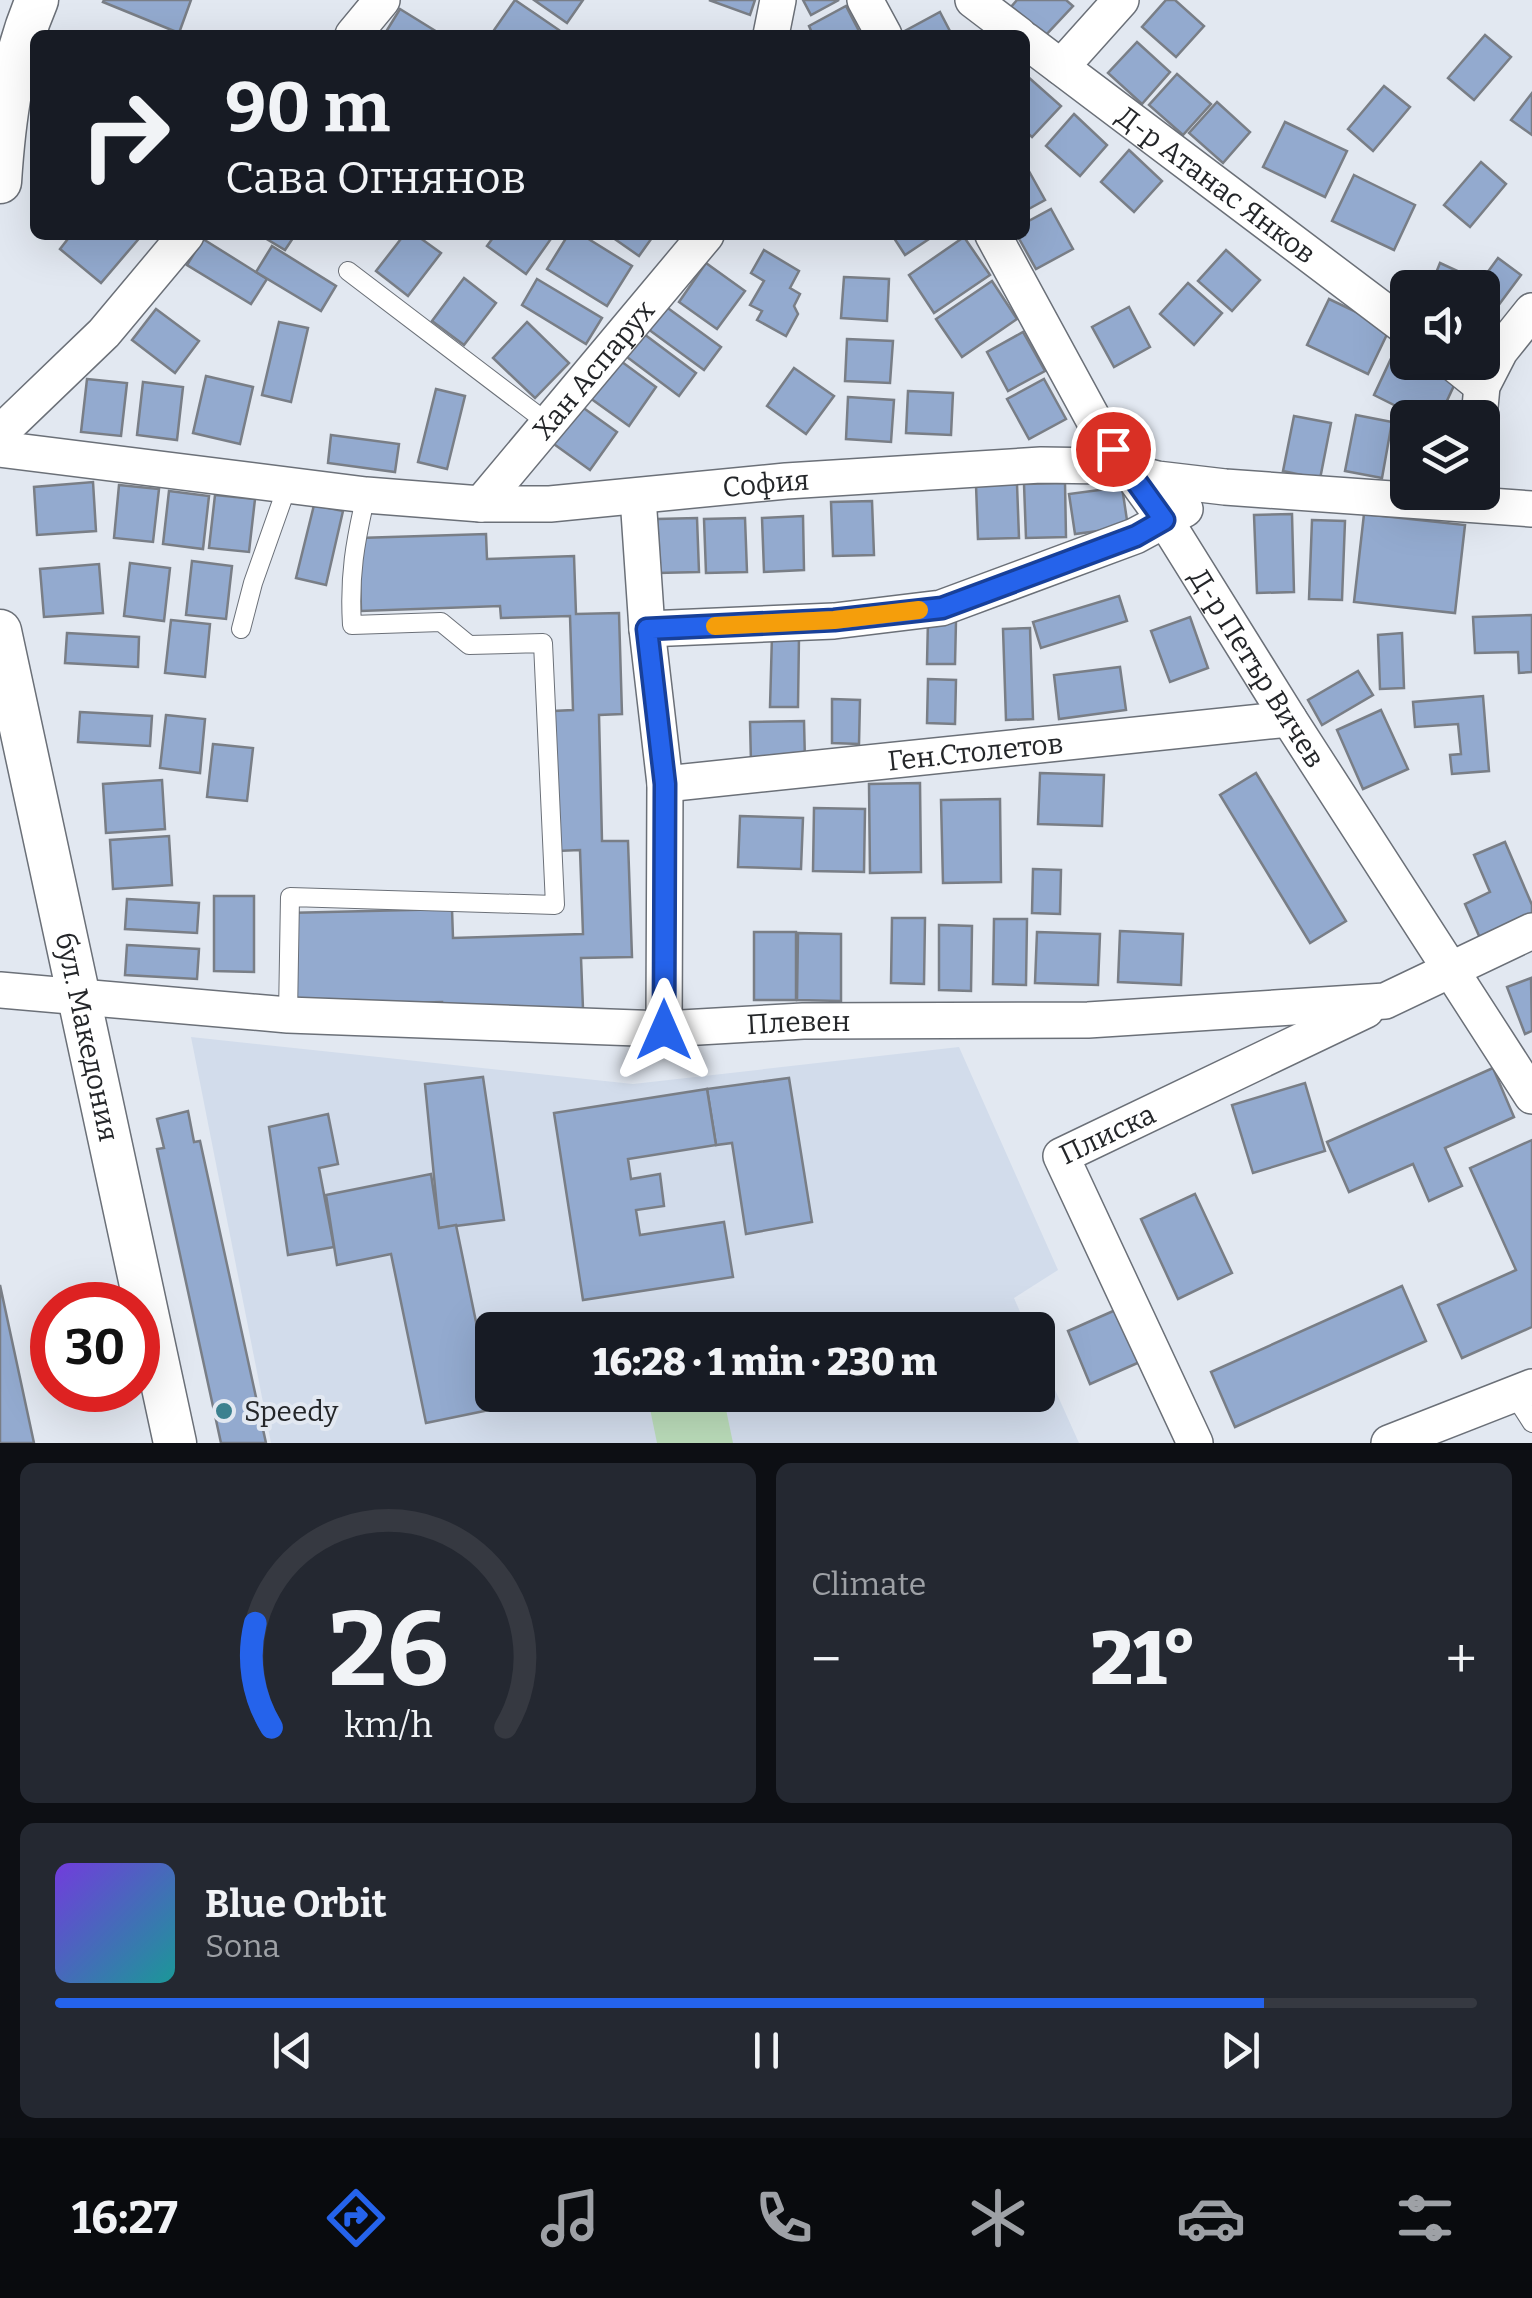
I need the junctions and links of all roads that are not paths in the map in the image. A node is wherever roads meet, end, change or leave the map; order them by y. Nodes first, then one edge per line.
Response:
1 (36, 0) edge
2 (382, 0) edge
3 (778, 0) edge
4 (865, 0) edge
5 (973, 0) edge
6 (1121, 0) edge
7 (357, 30) edge
8 (771, 30) edge
9 (881, 30) edge
10 (1013, 30) edge
11 (1030, 43) edge
12 (9, 53) edge
13 (1061, 67) junction
14 (0, 182) edge
15 (182, 240) edge
16 (702, 240) edge
17 (996, 240) edge
18 (348, 272) dead end
19 (1532, 311) edge
20 (1390, 315) edge
21 (1482, 400) edge
22 (549, 424) junction
23 (0, 433) edge
24 (0, 449) edge
25 (1129, 473) junction
26 (288, 484) junction
27 (1226, 488) junction
28 (366, 495) junction
29 (1390, 495) edge
30 (638, 497) junction
31 (1500, 503) edge
32 (481, 504) junction
33 (1532, 509) edge
34 (1164, 520) junction
35 (241, 629) dead end
36 (647, 629) junction
37 (0, 631) edge
38 (1289, 720) junction
39 (665, 784) junction
40 (1532, 931) edge
41 (1449, 970) junction
42 (0, 990) edge
43 (80, 998) junction
44 (1385, 1001) junction
45 (288, 1014) junction
46 (664, 1030) junction
47 (1532, 1096) edge
48 (1526, 1402) edge
49 (175, 1443) edge
50 (1195, 1443) edge
51 (1389, 1443) edge

1 - 12 street
2 - 7 street
3 - 8 street
4 - 9 street
5 - 10 street, Д-р Атанас Янков
6 - 13 street
11 - 13 street, Д-р Атанас Янков
12 - 14 street
13 - 20 street, Д-р Атанас Янков
15 - 23 street
16 - 22 street, Хан Аспарух
17 - 25 street, Д-р Петър Вичев
18 - 22 lane
19 - 21 street
22 - 32 street, Хан Аспарух
24 - 26 street, София
25 - 27 street, София
25 - 30 street, София
25 - 34 street, Д-р Петър Вичев
26 - 28 street, София
26 - 35 lane
27 - 29 street, София
27 - 34 street
28 - 32 street, София
28 - 45 lane
30 - 32 street, София
30 - 36 street
31 - 33 street, София
34 - 36 street
34 - 38 street, Д-р Петър Вичев
36 - 39 street
37 - 43 street, бул. Македония
38 - 39 street, Ген.Столетов
38 - 41 street, Д-р Петър Вичев
39 - 46 street
40 - 41 street, Плевен
41 - 44 street, Плевен
41 - 47 street, Д-р Петър Вичев
42 - 43 street, Плевен
43 - 45 street, Плевен
43 - 49 street, бул. Македония
44 - 46 street, Плевен
44 - 50 street, Плиска
45 - 46 street, Плевен
48 - 51 street

